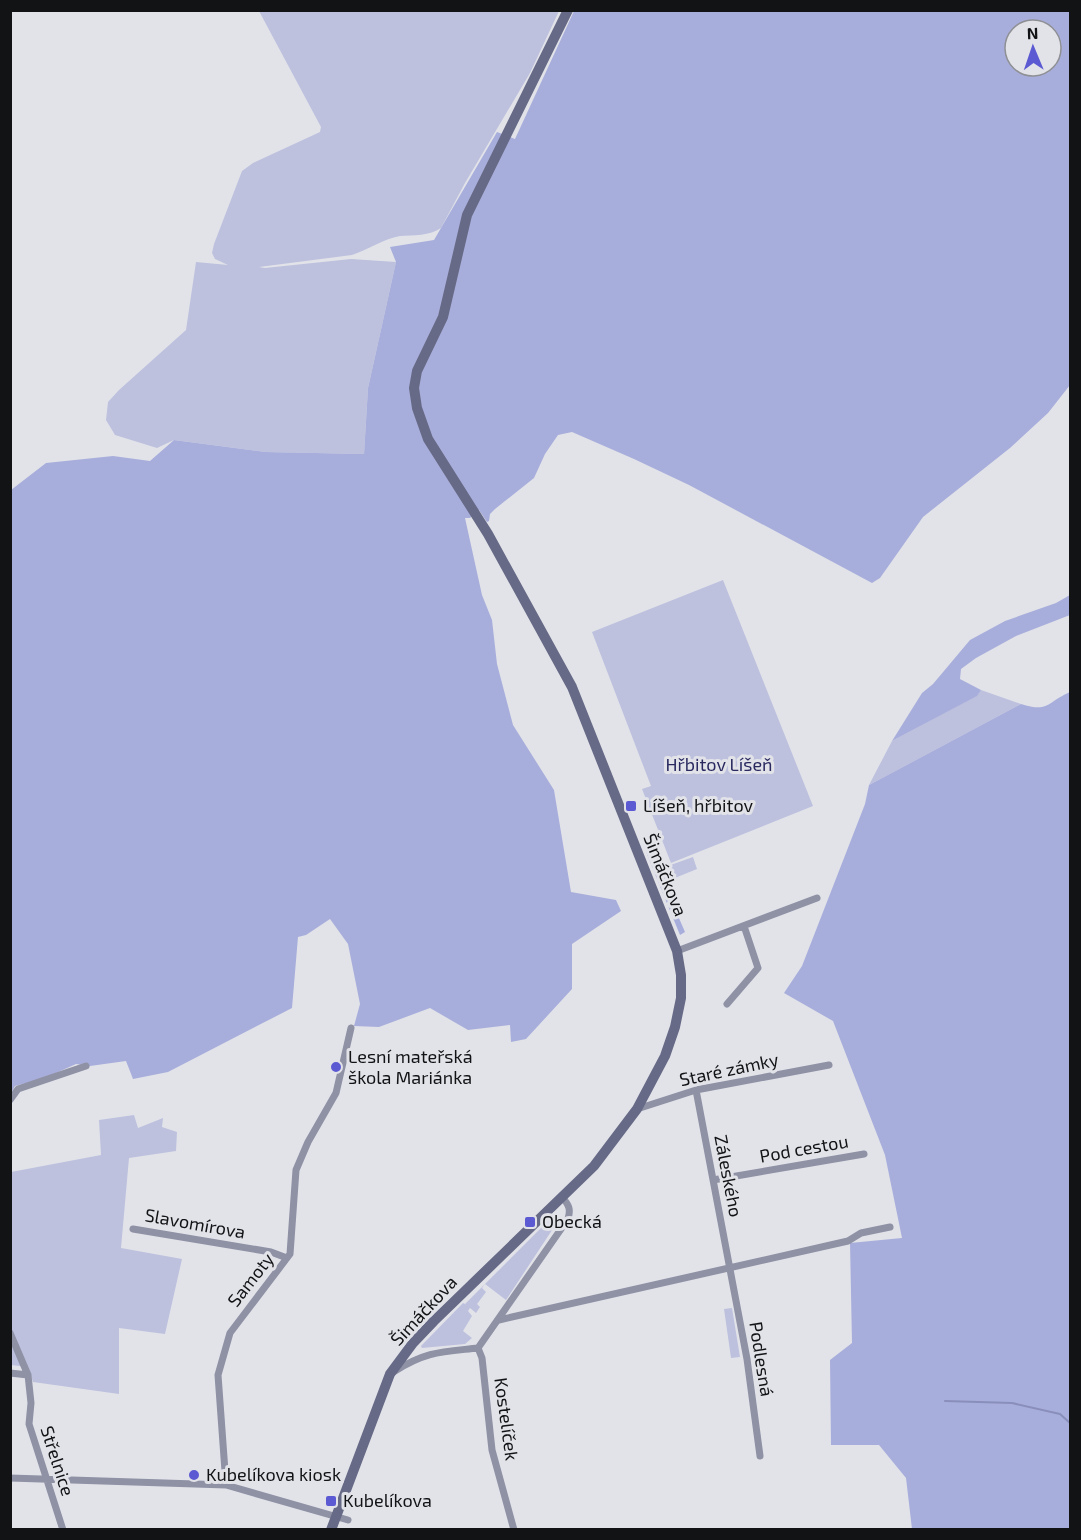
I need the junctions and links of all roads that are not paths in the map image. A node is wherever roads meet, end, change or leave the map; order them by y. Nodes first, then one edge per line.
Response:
1 (568, 10) edge
2 (817, 898) dead end
3 (744, 926) junction
4 (678, 951) junction
5 (727, 1004) dead end
6 (351, 1028) dead end
7 (829, 1065) dead end
8 (86, 1066) dead end
9 (696, 1090) junction
10 (10, 1100) edge
11 (637, 1109) junction
12 (864, 1154) dead end
13 (713, 1180) junction
14 (562, 1197) junction
15 (890, 1227) dead end
16 (133, 1229) dead end
17 (287, 1258) junction
18 (730, 1267) junction
19 (499, 1320) junction
20 (10, 1333) edge
21 (478, 1348) junction
22 (10, 1373) edge
23 (390, 1374) junction
24 (28, 1375) junction
25 (760, 1456) dead end
26 (10, 1478) edge
27 (47, 1479) junction
28 (226, 1485) junction
29 (337, 1515) junction
30 (348, 1520) dead end
31 (63, 1530) edge
32 (331, 1530) edge
33 (514, 1530) edge

1 - 4 street, Šimáčkova
2 - 3 street
3 - 4 street
3 - 5 street
4 - 11 street, Šimáčkova
6 - 17 street, Samoty
7 - 9 street, Staré zámky
8 - 10 street
9 - 11 street, Staré zámky
9 - 13 street, Záleského
11 - 14 street, Šimáčkova
12 - 13 street, Pod cestou
13 - 18 street, Záleského
14 - 19 street
14 - 23 street, Šimáčkova
15 - 18 street
16 - 17 street, Slavomírova
17 - 28 street, Samoty
18 - 19 street
18 - 25 street, Podlesná
19 - 21 street
20 - 24 street, Střelnice
21 - 23 street, Šimáčkova
21 - 33 street, Kostelíček
22 - 24 street
23 - 29 street, Šimáčkova
24 - 27 street, Střelnice
26 - 27 street
27 - 28 street
27 - 31 street, Střelnice
28 - 29 street
29 - 30 street
29 - 32 street, Šimáčkova

